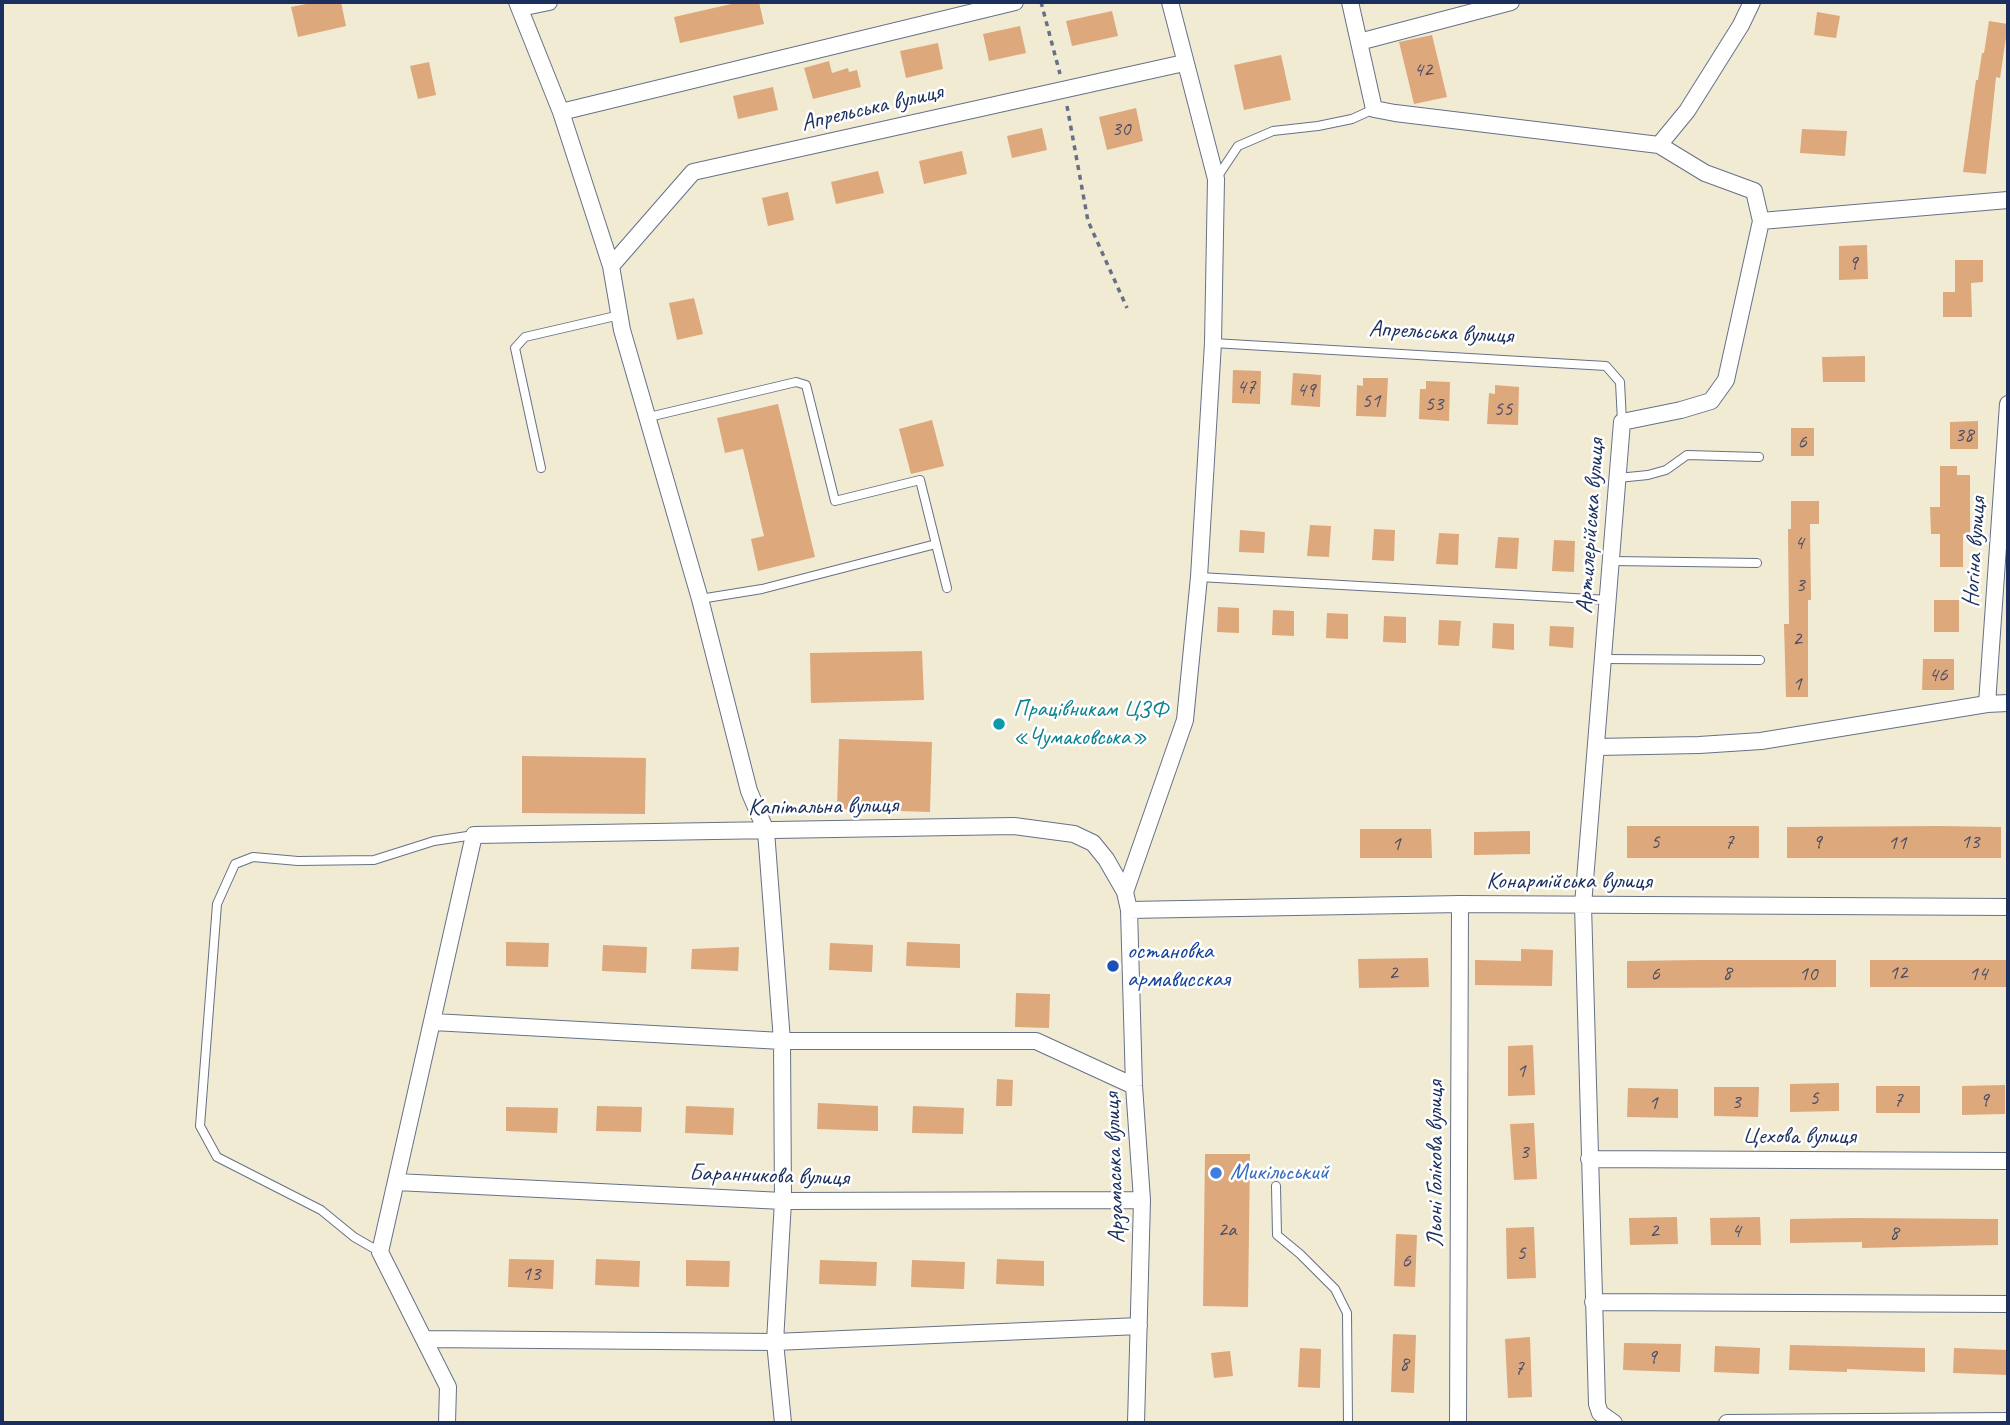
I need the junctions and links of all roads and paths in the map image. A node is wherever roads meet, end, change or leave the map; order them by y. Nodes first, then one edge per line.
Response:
1 (549, 2) edge
2 (1015, 2) edge
3 (1041, 2) edge
4 (1170, 2) edge
5 (1350, 2) edge
6 (1511, 2) edge
7 (1752, 2) edge
8 (519, 5) edge
9 (1359, 42) junction
10 (1184, 63) junction
11 (1063, 88) junction
12 (1374, 109) junction
13 (561, 112) junction
14 (1660, 145) junction
15 (1216, 179) junction
16 (2008, 200) edge
17 (1761, 221) junction
18 (611, 266) junction
19 (1127, 308) dead end
20 (620, 315) junction
21 (1213, 342) junction
22 (2008, 404) edge
23 (649, 417) junction
24 (1622, 422) junction
25 (1759, 457) dead end
26 (541, 468) dead end
27 (1618, 478) junction
28 (936, 544) junction
29 (1612, 561) junction
30 (1757, 563) dead end
31 (1199, 577) junction
32 (947, 588) dead end
33 (700, 599) junction
34 (1609, 600) junction
35 (1604, 659) junction
36 (1760, 660) dead end
37 (1987, 704) junction
38 (2008, 704) edge
39 (1597, 747) junction
40 (766, 831) junction
41 (474, 835) junction
42 (1125, 892) junction
43 (1460, 904) junction
44 (1583, 905) junction
45 (2008, 906) edge
46 (1129, 910) junction
47 (433, 1022) junction
48 (782, 1041) junction
49 (1134, 1086) junction
50 (1589, 1159) junction
51 (2008, 1161) edge
52 (396, 1182) junction
53 (1276, 1186) dead end
54 (1142, 1200) junction
55 (783, 1201) junction
56 (380, 1252) junction
57 (1593, 1302) junction
58 (2008, 1304) edge
59 (1139, 1325) junction
60 (424, 1339) junction
61 (775, 1342) junction
62 (2008, 1421) edge
63 (447, 1423) edge
64 (783, 1423) edge
65 (1136, 1423) edge
66 (1348, 1423) edge
67 (1458, 1423) edge
68 (1614, 1423) edge
69 (1727, 1423) edge

1 - 8 street
2 - 13 street
3 - 11 path
4 - 10 street
5 - 9 street
6 - 9 street
7 - 14 street
8 - 13 street
9 - 12 street
10 - 11 street, Апрельська вулиця
10 - 15 street
11 - 18 street, Апрельська вулиця
11 - 19 path
12 - 14 street
12 - 15 lane
13 - 18 street
14 - 17 street
15 - 21 street
16 - 17 street
17 - 24 street, Артилерійська вулиця
18 - 20 street
20 - 23 street
20 - 26 lane
21 - 24 lane, Апрельська вулиця
21 - 31 street
22 - 37 street, Ногіна вулиця
23 - 28 lane
23 - 33 street
24 - 27 street, Артилерійська вулиця
25 - 27 lane
27 - 29 street, Артилерійська вулиця
28 - 32 lane
28 - 33 lane
29 - 30 lane
29 - 34 street, Артилерійська вулиця
31 - 34 lane
31 - 42 street
33 - 40 street
34 - 35 street, Артилерійська вулиця
35 - 36 lane
35 - 39 street, Артилерійська вулиця
37 - 38 street
37 - 39 street
39 - 44 street, Артилерійська вулиця
40 - 41 street, Капітальна вулиця
40 - 42 street, Капітальна вулиця
40 - 48 street
41 - 47 street
41 - 56 lane
42 - 46 street, Капітальна вулиця
43 - 44 street, Конармійська вулиця
43 - 46 street, Конармійська вулиця
43 - 67 street, Льоні Голікова вулиця
44 - 45 street, Конармійська вулиця
44 - 50 street, Артилерійська вулиця
46 - 49 street, Арзамаська вулиця
47 - 48 street
47 - 52 street
48 - 49 street
48 - 55 street
49 - 54 street, Арзамаська вулиця
50 - 51 street, Цехова вулиця
50 - 57 street, Артилерійська вулиця
52 - 55 street, Баранникова вулиця
52 - 56 street
53 - 66 lane
54 - 55 street, Баранникова вулиця
54 - 59 street, Арзамаська вулиця
55 - 61 street
56 - 60 street
57 - 58 street
57 - 68 street, Артилерійська вулиця
59 - 61 street
59 - 65 street, Арзамаська вулиця
60 - 61 street
60 - 63 street
61 - 64 street
62 - 69 street

